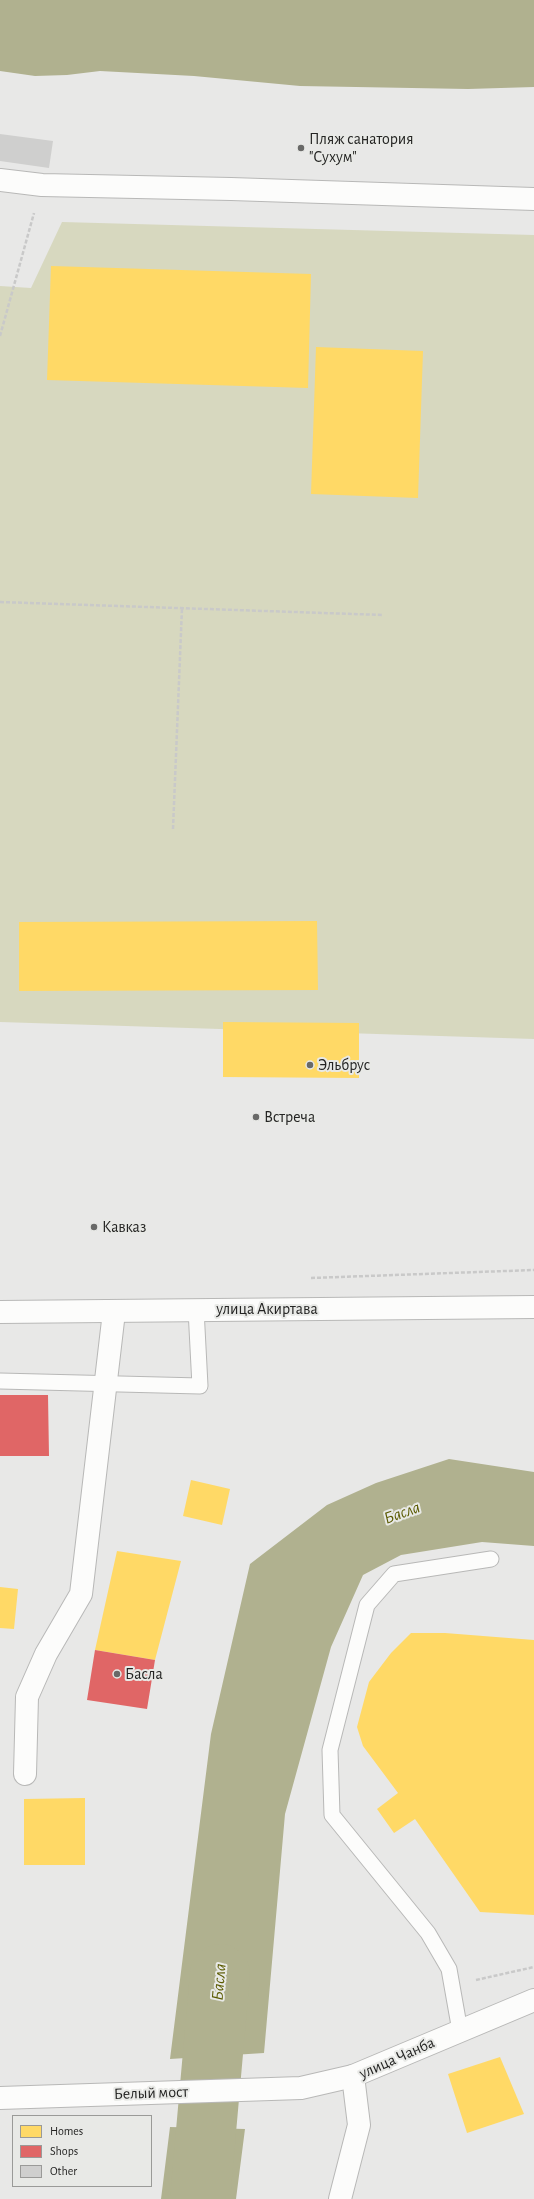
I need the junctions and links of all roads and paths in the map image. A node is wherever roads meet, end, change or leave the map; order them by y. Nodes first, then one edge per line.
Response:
1 (0, 180) edge
2 (42, 185) junction
3 (534, 199) edge
4 (0, 336) edge
5 (0, 602) edge
6 (182, 608) junction
7 (383, 615) dead end
8 (173, 829) dead end
9 (534, 1307) edge
10 (196, 1309) junction
11 (0, 1312) edge
12 (114, 1312) junction
13 (0, 1381) edge
14 (105, 1383) junction
15 (491, 1559) dead end
16 (25, 1774) dead end
17 (534, 1967) edge
18 (452, 1986) junction
19 (534, 2000) edge
20 (460, 2031) junction
21 (353, 2076) junction
22 (0, 2098) edge
23 (340, 2199) edge

1 - 2 main road
2 - 3 main road
2 - 4 path
5 - 6 path
6 - 7 path
6 - 8 path
9 - 10 main road, улица Акиртава
10 - 12 main road, улица Акиртава
10 - 14 lane
11 - 12 main road, улица Акиртава
12 - 14 main road
13 - 14 lane
14 - 16 main road
15 - 18 lane
17 - 18 path
18 - 20 lane
19 - 20 main road, улица Чанба
20 - 21 main road, улица Чанба
21 - 22 main road, Белый мост
21 - 23 main road, улица Чанба

